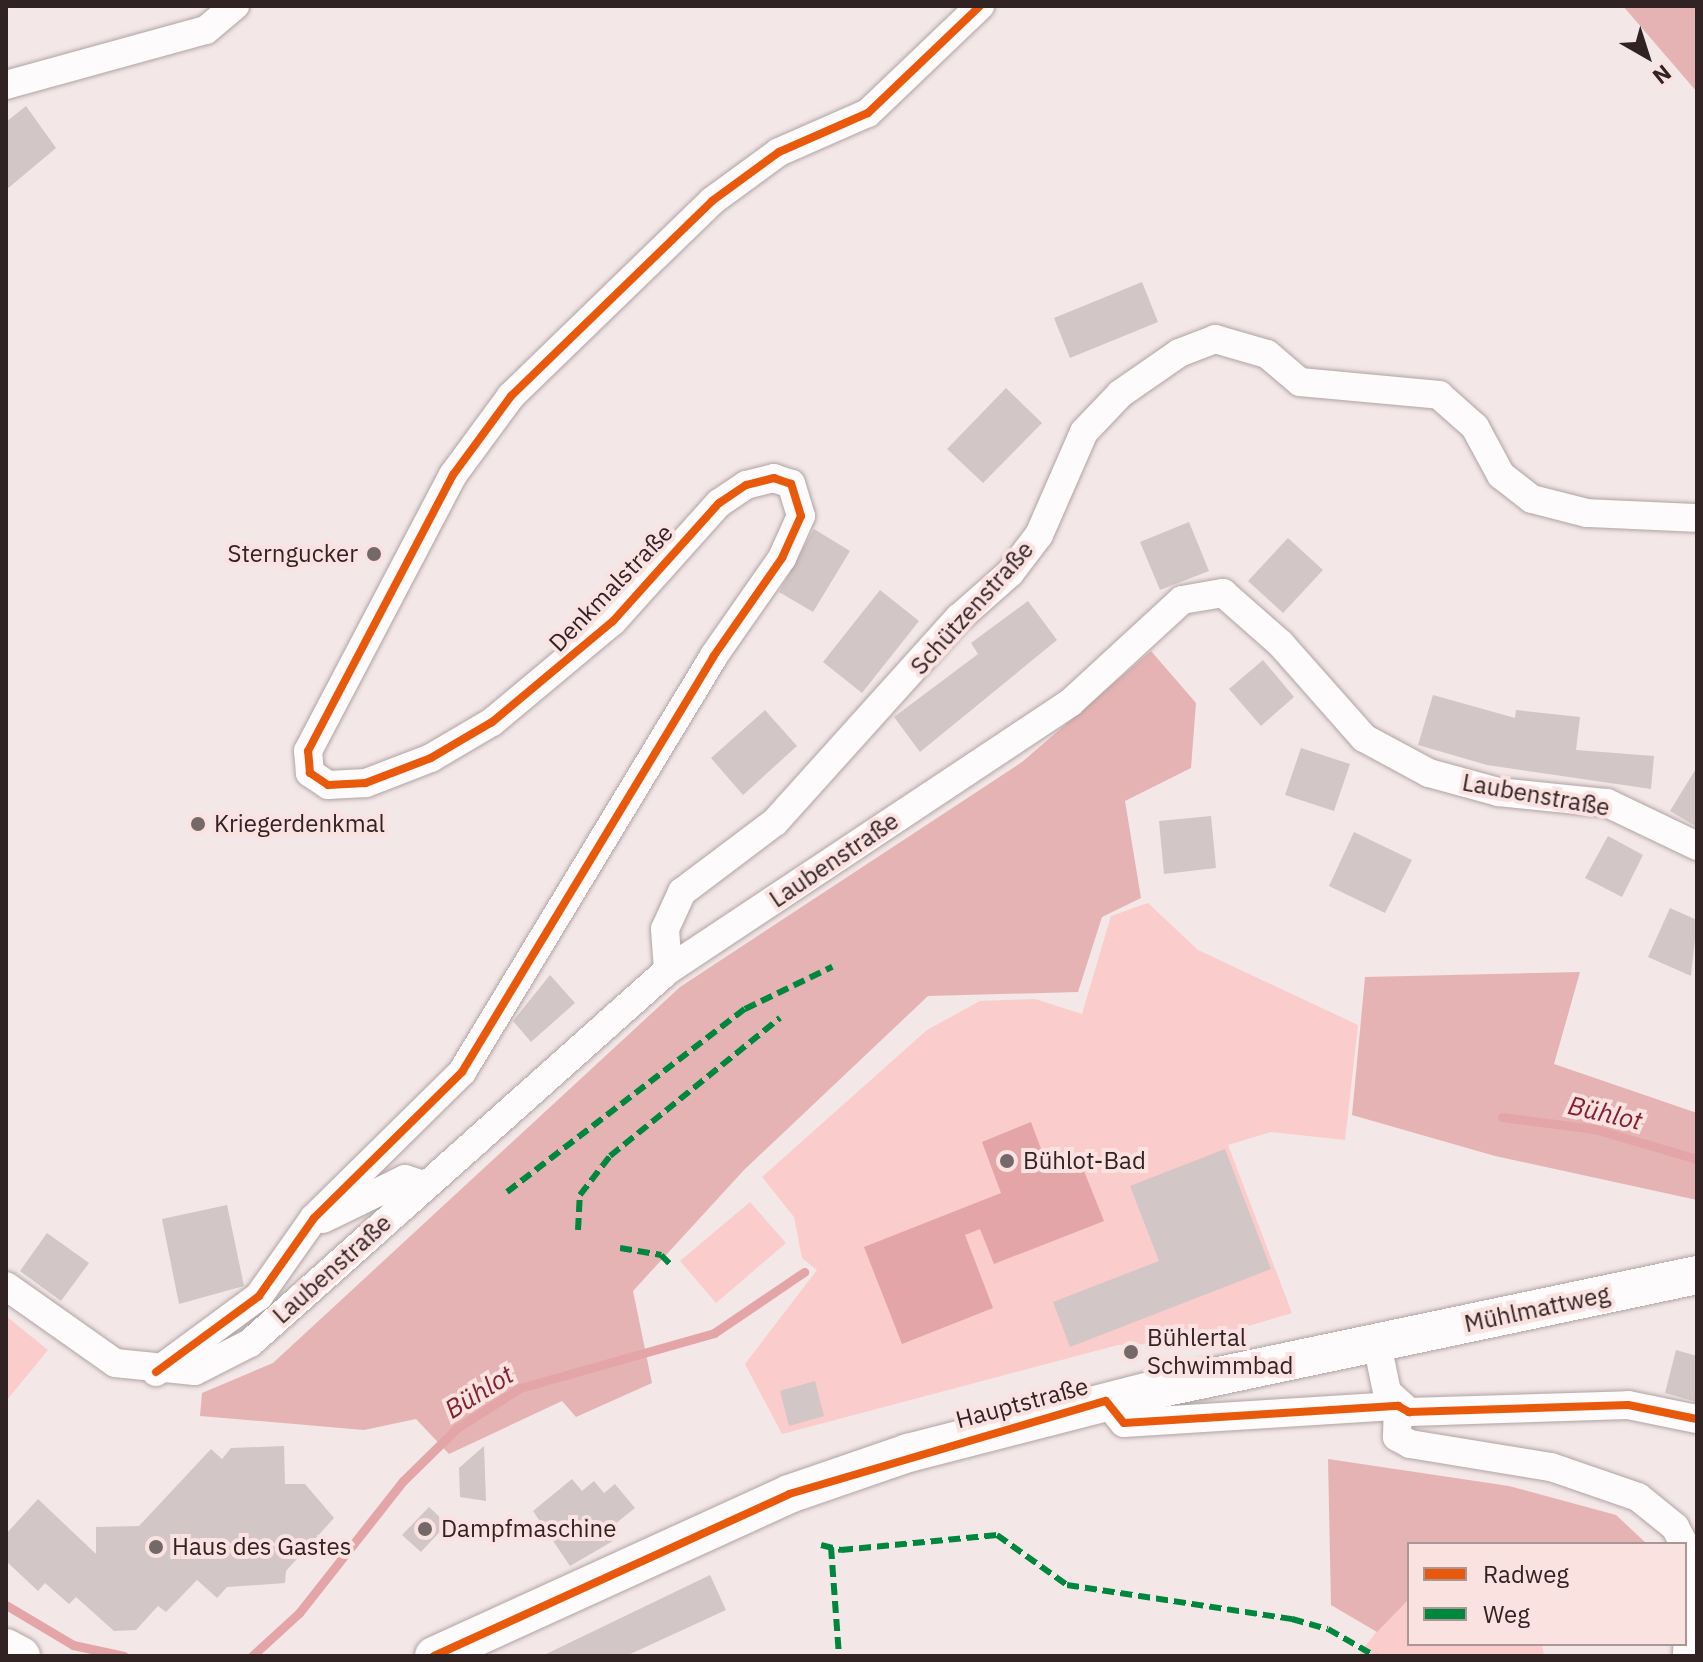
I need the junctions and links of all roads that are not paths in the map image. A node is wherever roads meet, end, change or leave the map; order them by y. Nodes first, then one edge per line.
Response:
1 (235, 6) edge
2 (980, 6) edge
3 (6, 85) edge
4 (1697, 518) edge
5 (1697, 846) edge
6 (668, 970) junction
7 (424, 1185) junction
8 (314, 1218) junction
9 (1697, 1275) edge
10 (6, 1286) edge
11 (1377, 1344) junction
12 (156, 1372) junction
13 (1106, 1401) junction
14 (1398, 1406) junction
15 (1697, 1419) edge
16 (1682, 1542) edge
17 (1687, 1551) edge
18 (6, 1648) edge
19 (21, 1656) edge
20 (434, 1656) edge
21 (1687, 1656) edge

1 - 3 street
2 - 8 street, Denkmalstraße
4 - 6 street, Schützenstraße
5 - 6 street, Laubenstraße
6 - 7 street, Laubenstraße
7 - 8 street
7 - 12 street, Laubenstraße
8 - 12 street, Denkmalstraße
9 - 11 main road, Mühlmattweg
10 - 12 street, Laubenstraße
11 - 13 main road, Hauptstraße
11 - 14 street
13 - 14 street, Hauptstraße
13 - 20 main road, Hauptstraße
14 - 15 street, Hauptstraße
14 - 16 street
17 - 21 street
18 - 19 main road

